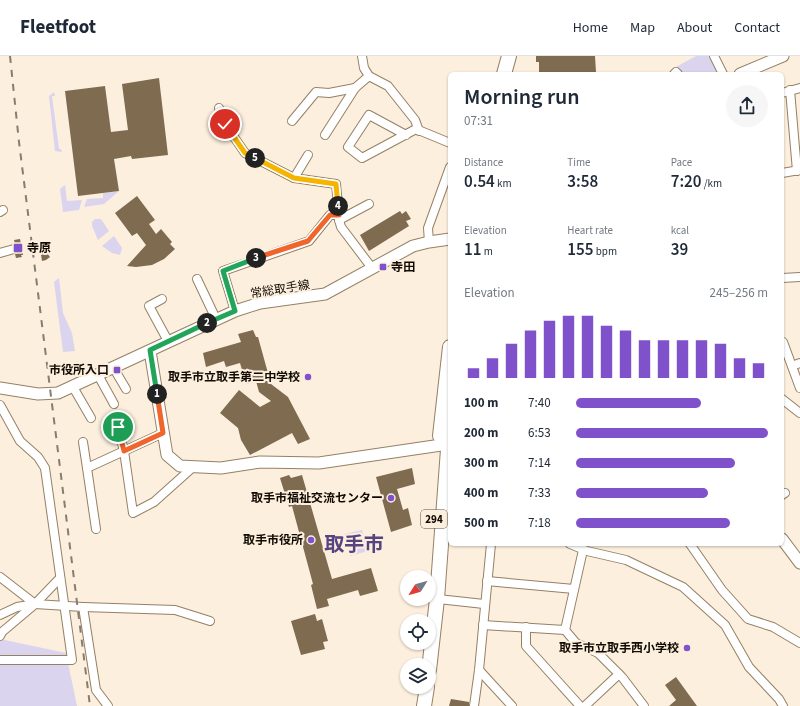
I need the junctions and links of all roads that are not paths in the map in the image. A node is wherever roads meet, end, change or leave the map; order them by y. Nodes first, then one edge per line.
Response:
1 (362, 56) edge
2 (509, 56) edge
3 (516, 56) edge
4 (714, 56) edge
5 (783, 56) edge
6 (761, 69) edge
7 (505, 72) edge
8 (512, 72) edge
9 (722, 72) edge
10 (748, 72) edge
11 (369, 76) junction
12 (354, 88) junction
13 (800, 88) edge
14 (786, 92) edge
15 (219, 108) dead end
16 (292, 121) dead end
17 (419, 131) junction
18 (326, 135) dead end
19 (406, 135) junction
20 (448, 142) edge
21 (308, 155) dead end
22 (799, 170) edge
23 (448, 172) edge
24 (784, 173) edge
25 (294, 178) junction
26 (368, 204) dead end
27 (339, 217) junction
28 (448, 239) edge
29 (429, 242) junction
30 (14, 249) dead end
31 (0, 253) edge
32 (372, 268) junction
33 (800, 277) edge
34 (784, 278) edge
35 (198, 280) dead end
36 (162, 299) dead end
37 (235, 311) junction
38 (216, 319) junction
39 (168, 341) junction
40 (784, 347) edge
41 (150, 350) junction
42 (800, 363) edge
43 (792, 366) junction
44 (113, 367) junction
45 (98, 375) junction
46 (448, 375) edge
47 (73, 387) junction
48 (0, 388) edge
49 (800, 388) edge
50 (126, 389) dead end
51 (784, 401) edge
52 (114, 404) dead end
53 (0, 405) edge
54 (800, 413) edge
55 (91, 418) dead end
56 (118, 427) dead end
57 (448, 428) edge
58 (163, 433) junction
59 (83, 442) dead end
60 (443, 444) junction
61 (124, 451) junction
62 (86, 468) junction
63 (192, 468) junction
64 (96, 529) dead end
65 (784, 542) edge
66 (491, 546) edge
67 (574, 546) edge
68 (691, 546) edge
69 (583, 550) junction
70 (800, 563) edge
71 (433, 570) edge
72 (0, 576) edge
73 (60, 578) junction
74 (487, 581) junction
75 (574, 589) junction
76 (436, 598) edge
77 (35, 604) junction
78 (484, 604) junction
79 (431, 606) edge
80 (64, 607) junction
81 (83, 607) junction
82 (0, 615) edge
83 (210, 621) dead end
84 (483, 625) junction
85 (526, 628) junction
86 (565, 630) junction
87 (0, 636) edge
88 (800, 643) edge
89 (429, 658) edge
90 (0, 660) edge
91 (479, 670) junction
92 (619, 674) junction
93 (417, 694) edge
94 (426, 694) edge
95 (108, 706) edge
96 (416, 706) edge
97 (424, 706) edge
98 (474, 706) edge
99 (512, 706) edge
100 (580, 706) edge
101 (585, 706) edge
102 (643, 706) edge
103 (783, 706) edge

1 - 11 street
2 - 7 highway
3 - 8 highway
4 - 9 street
5 - 6 main road
6 - 10 main road
11 - 12 street
11 - 17 street
12 - 16 street
12 - 18 street
13 - 14 street
14 - 22 street
15 - 25 street
17 - 19 street
17 - 20 street
19 - 19 street
21 - 25 street
22 - 24 street
23 - 29 street
25 - 27 street
26 - 27 street
27 - 32 street
27 - 37 street
28 - 29 main road, 常総取手線
29 - 32 main road, 常総取手線
30 - 31 street
32 - 37 main road, 常総取手線
33 - 34 street
35 - 38 street
36 - 39 street
37 - 38 main road, 常総取手線
38 - 39 main road, 常総取手線
39 - 41 main road, 常総取手線
40 - 43 street
41 - 44 main road, 常総取手線
41 - 58 main road
42 - 43 street
43 - 49 street
44 - 45 main road, 常総取手線
44 - 50 street
45 - 47 main road, 常総取手線
45 - 52 street
46 - 60 highway, 294
47 - 48 main road, 常総取手線
47 - 55 street
51 - 54 street
53 - 73 street
56 - 61 street
57 - 60 highway, 294
58 - 61 street
58 - 63 main road
59 - 62 street
60 - 63 main road
60 - 71 highway, 294
61 - 62 street
61 - 63 street
62 - 64 street
65 - 70 main road
66 - 74 street
67 - 69 street
68 - 88 street
69 - 75 street
69 - 103 street
72 - 77 street
73 - 77 street
73 - 80 street
74 - 75 street
74 - 78 street
75 - 86 street
76 - 78 street
77 - 80 street
77 - 82 street
77 - 87 street
78 - 84 street
79 - 89 highway, 294
80 - 81 street
80 - 90 street
81 - 83 street
81 - 95 street
84 - 85 street
84 - 91 street
85 - 86 street
85 - 100 street
86 - 92 street
91 - 98 street
91 - 99 street
92 - 101 street
92 - 102 street
93 - 96 highway
94 - 97 highway

